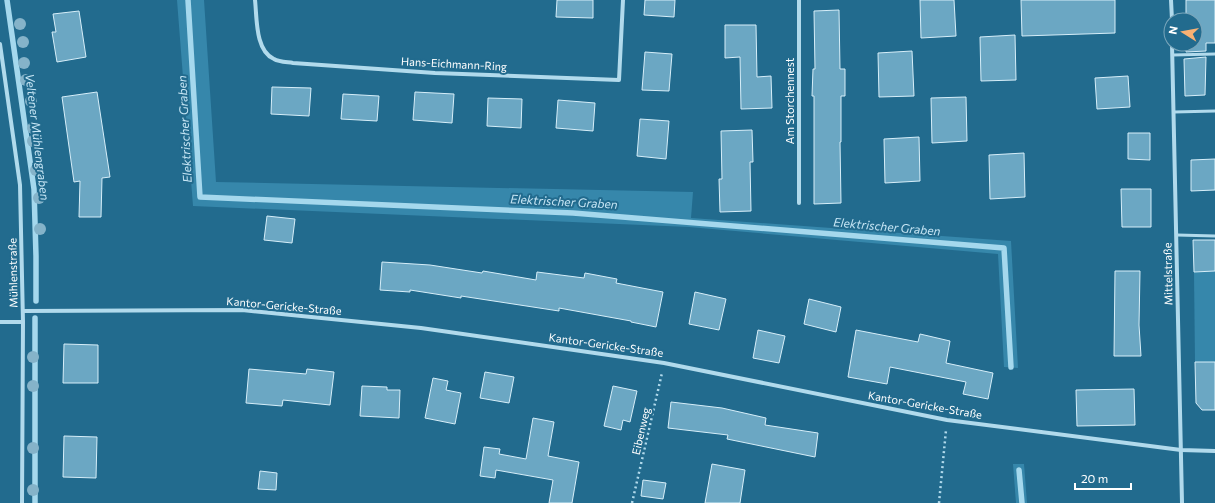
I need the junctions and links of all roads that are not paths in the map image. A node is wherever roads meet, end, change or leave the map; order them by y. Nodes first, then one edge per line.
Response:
1 (255, 0) edge
2 (622, 0) edge
3 (799, 0) edge
4 (1172, 0) edge
5 (1172, 12) edge
6 (0, 44) edge
7 (1173, 54) joint
8 (1215, 54) edge
9 (1215, 111) edge
10 (1174, 112) junction
11 (799, 203) dead end
12 (1177, 236) junction
13 (1215, 236) edge
14 (23, 311) junction
15 (0, 322) edge
16 (23, 322) junction
17 (1181, 450) junction
18 (1215, 451) edge
19 (22, 503) edge
20 (1182, 503) edge

1 - 2 street, Hans-Eichmann-Ring
3 - 11 street, Am Storchennest
4 - 5 street
6 - 14 street, Mühlenstraße
7 - 8 lane
7 - 10 street, Mittelstraße
9 - 10 lane
10 - 12 street, Mittelstraße
12 - 13 lane
12 - 17 street, Mittelstraße
14 - 16 street, Mühlenstraße
14 - 17 street, Kantor-Gericke-Straße
15 - 16 street
16 - 19 street, Mühlenstraße
17 - 18 street, Kantor-Gericke-Straße
17 - 20 street, Mittelstraße

